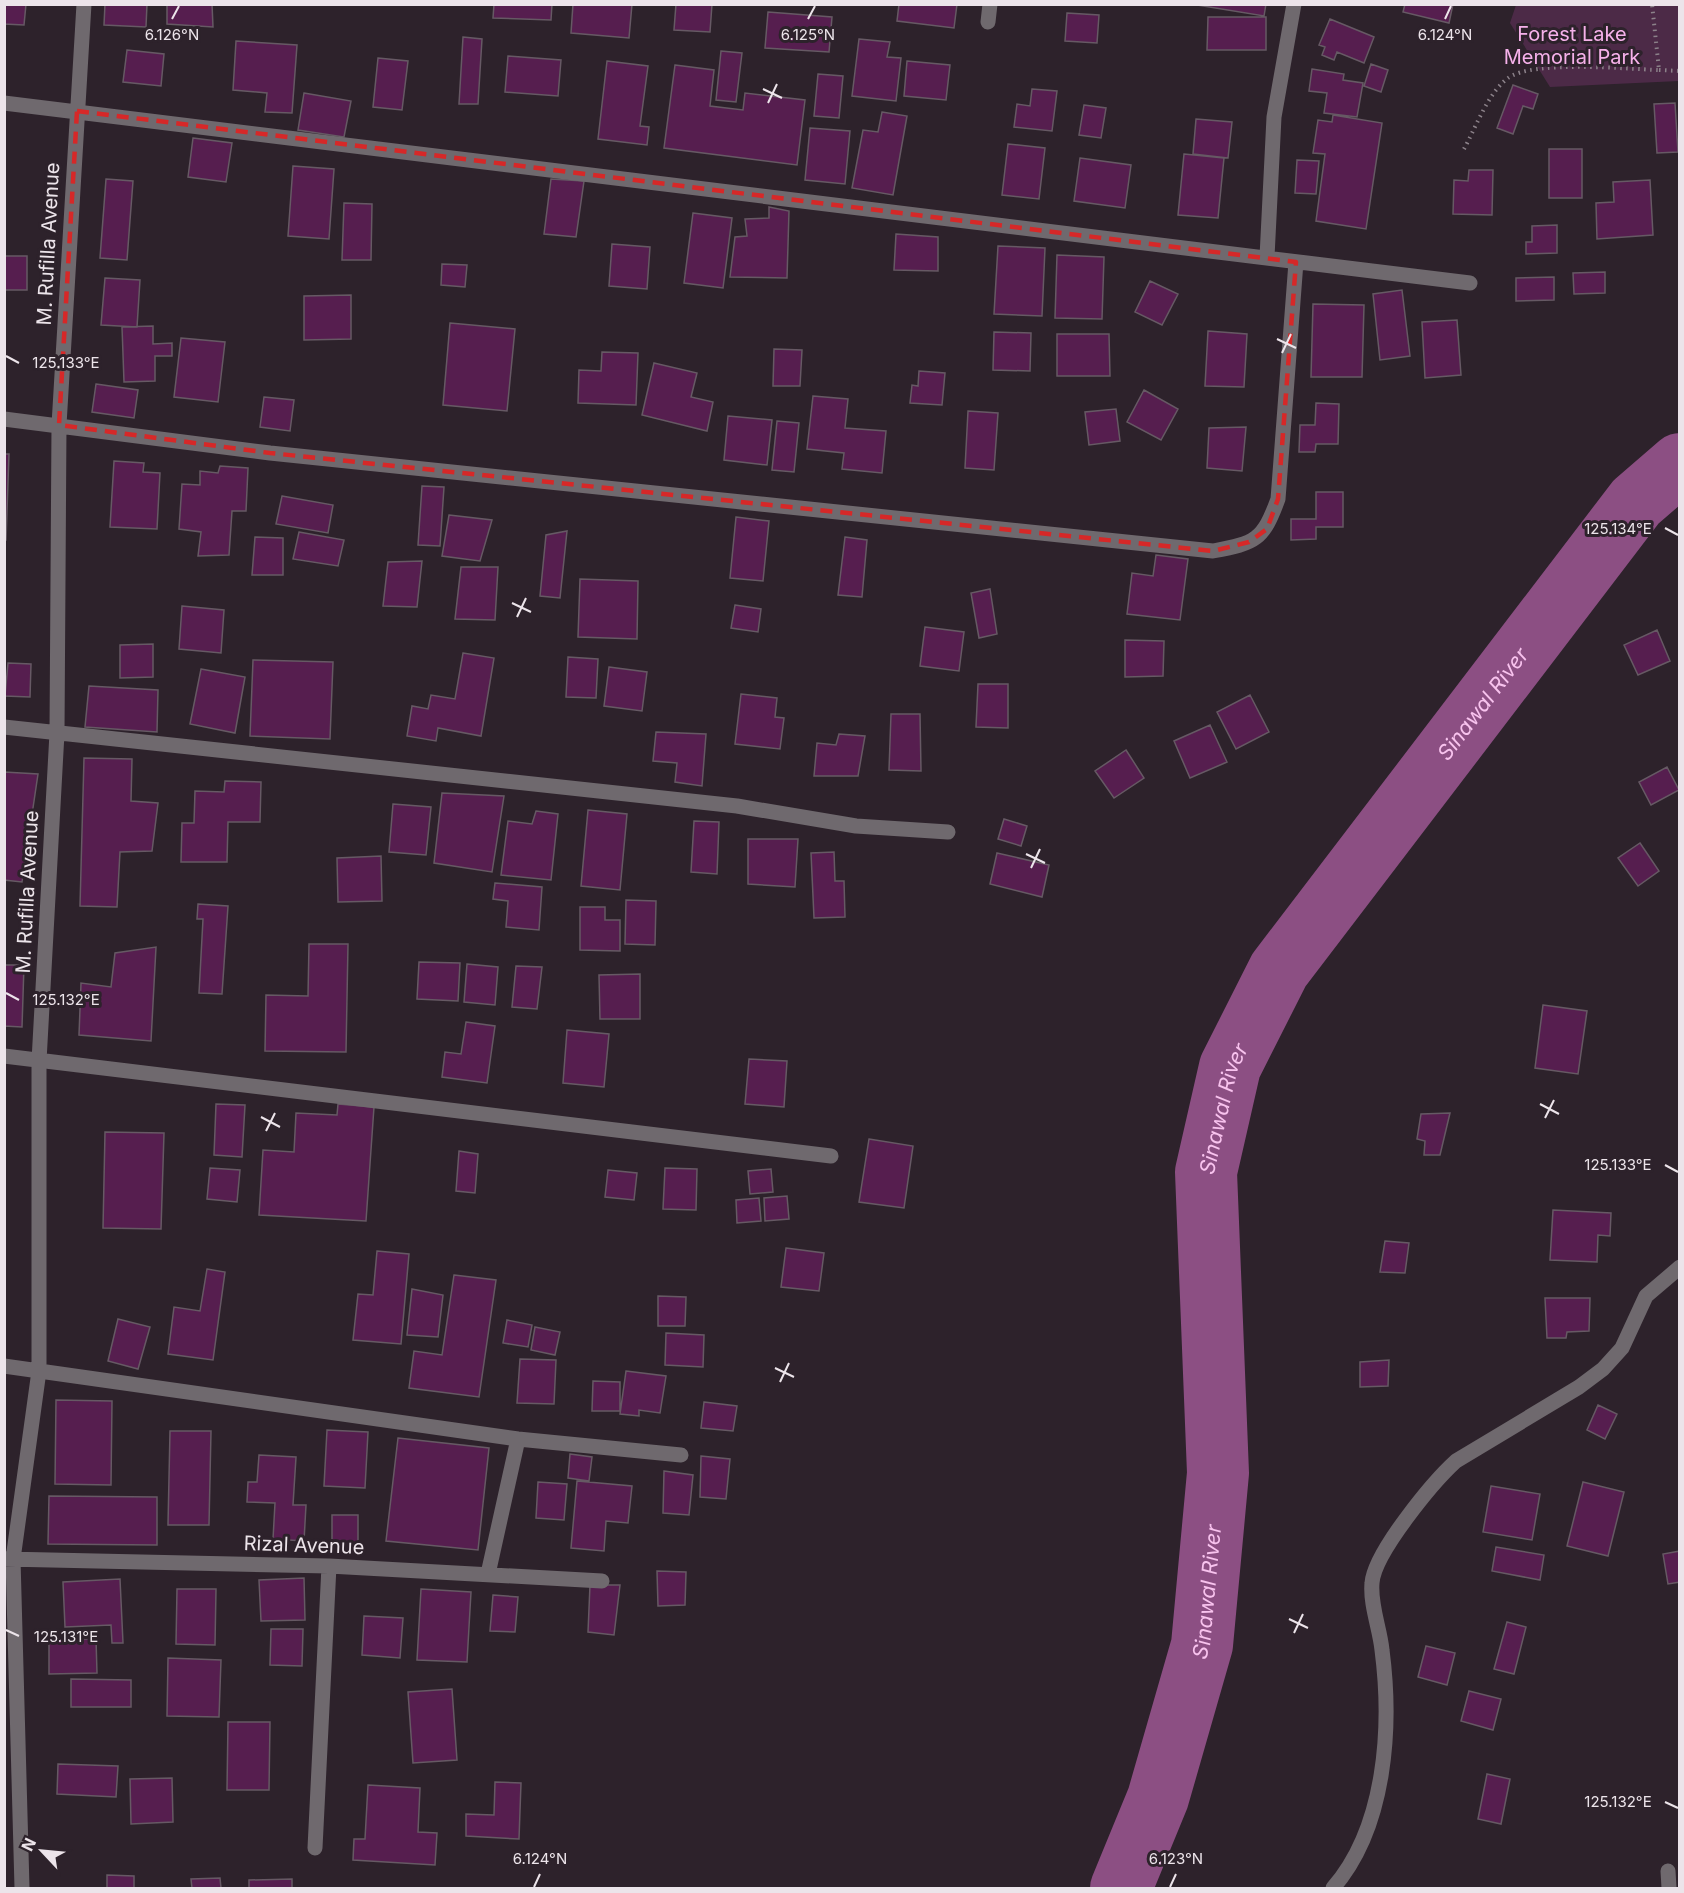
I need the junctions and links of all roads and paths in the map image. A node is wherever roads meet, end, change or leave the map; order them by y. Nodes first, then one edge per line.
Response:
1 (84, 4) edge
2 (990, 4) edge
3 (1294, 4) edge
4 (1652, 4) edge
5 (988, 22) dead end
6 (1659, 70) junction
7 (1680, 70) edge
8 (4, 103) edge
9 (77, 111) junction
10 (1464, 149) dead end
11 (1267, 256) junction
12 (1296, 262) junction
13 (1470, 283) dead end
14 (4, 418) edge
15 (59, 425) junction
16 (4, 727) edge
17 (57, 734) junction
18 (948, 832) dead end
19 (4, 1056) edge
20 (39, 1061) junction
21 (831, 1156) dead end
22 (1680, 1267) edge
23 (4, 1366) edge
24 (39, 1371) junction
25 (518, 1439) junction
26 (681, 1455) dead end
27 (9, 1559) edge
28 (329, 1566) junction
29 (488, 1574) junction
30 (602, 1581) dead end
31 (11, 1789) edge
32 (315, 1848) dead end
33 (1668, 1871) dead end
34 (22, 1888) edge
35 (1333, 1888) edge
36 (1669, 1888) edge

1 - 9 street, M. Rufilla Avenue
2 - 5 street
3 - 11 street
4 - 6 path
6 - 7 path
6 - 10 path
8 - 9 street
9 - 11 street
9 - 15 street, M. Rufilla Avenue
11 - 12 street
12 - 13 street
12 - 15 street
14 - 15 street
15 - 17 street, M. Rufilla Avenue
16 - 17 street
17 - 18 street
17 - 20 street, M. Rufilla Avenue
19 - 20 street
20 - 21 street
20 - 24 street, M. Rufilla Avenue
22 - 35 street
23 - 24 street
24 - 25 street
24 - 27 street, M. Rufilla Avenue
25 - 26 street
25 - 29 street
27 - 28 street, Rizal Avenue
27 - 31 street, M. Rufilla Avenue
28 - 29 street, Rizal Avenue
28 - 32 street
29 - 30 street, Rizal Avenue
31 - 34 street, M. Rufilla Avenue
33 - 36 street

